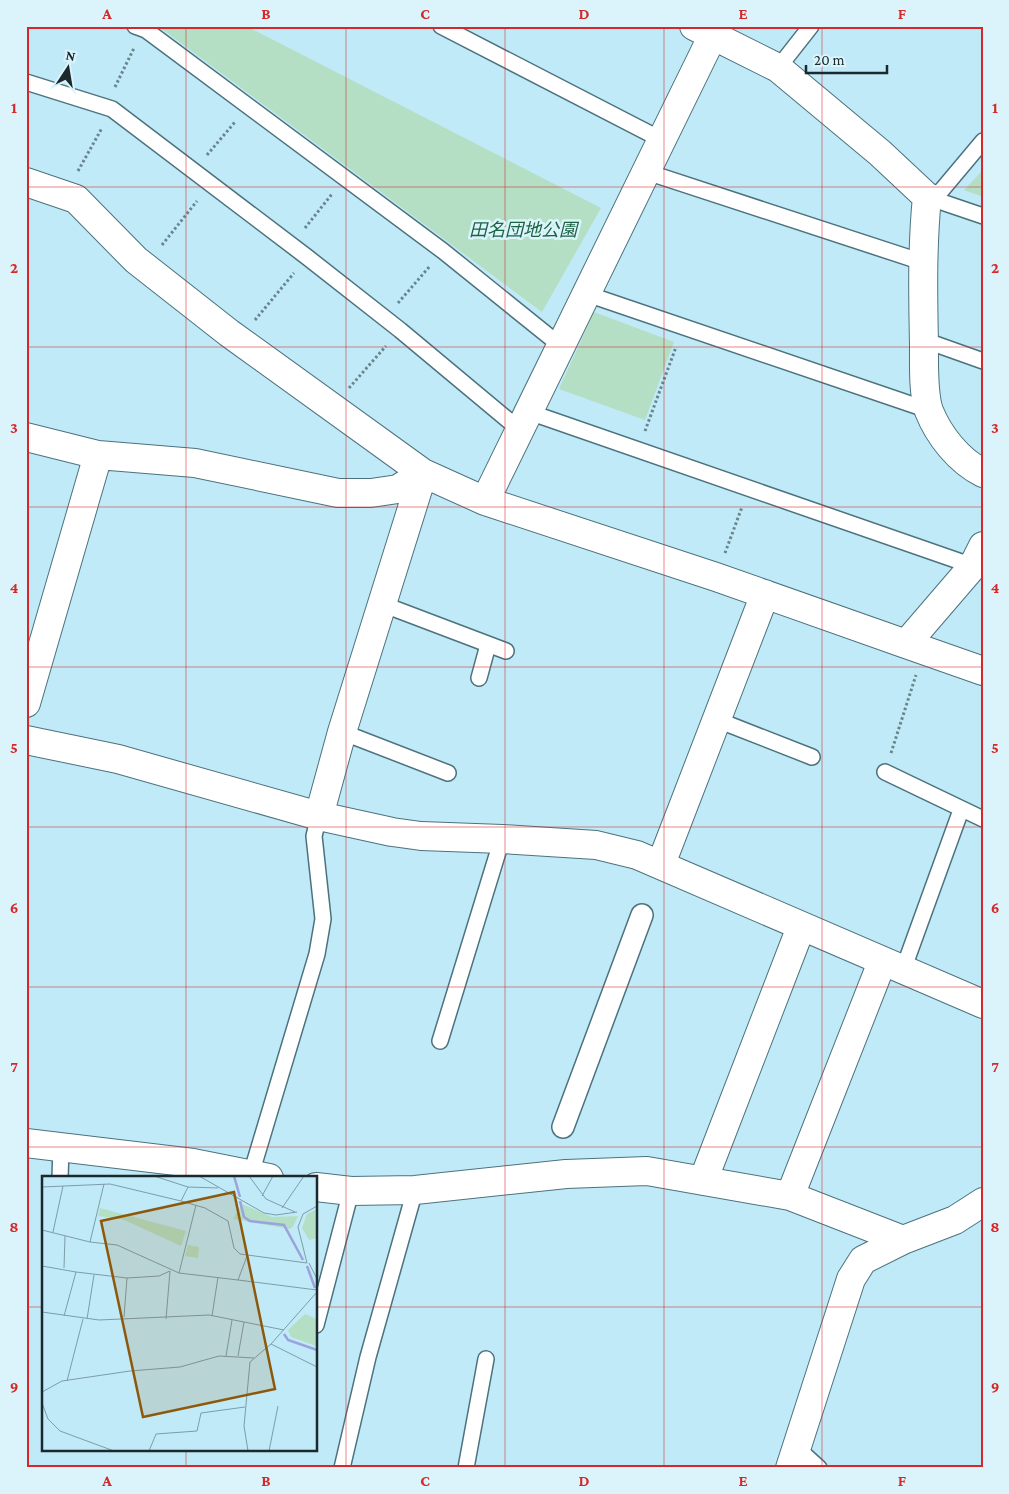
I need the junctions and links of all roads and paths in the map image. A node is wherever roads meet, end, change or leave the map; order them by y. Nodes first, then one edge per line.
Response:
1 (441, 26) edge
2 (811, 26) edge
3 (139, 28) edge
4 (703, 32) edge
5 (778, 68) junction
6 (26, 82) edge
7 (249, 106) junction
8 (109, 108) junction
9 (662, 140) junction
10 (983, 142) edge
11 (194, 171) junction
12 (647, 172) junction
13 (346, 178) junction
14 (26, 182) edge
15 (211, 184) junction
16 (65, 195) junction
17 (927, 197) junction
18 (983, 216) edge
19 (291, 244) junction
20 (443, 251) junction
21 (307, 256) junction
22 (922, 262) junction
23 (144, 266) junction
24 (587, 294) junction
25 (385, 318) junction
26 (683, 328) junction
27 (400, 330) junction
28 (239, 340) junction
29 (924, 340) junction
30 (561, 346) junction
31 (983, 361) edge
32 (332, 408) junction
33 (928, 410) junction
34 (524, 421) junction
35 (26, 438) edge
36 (638, 450) junction
37 (98, 455) junction
38 (423, 473) junction
39 (983, 474) edge
40 (748, 488) junction
41 (486, 501) junction
42 (978, 556) edge
43 (716, 577) junction
44 (765, 594) junction
45 (382, 604) junction
46 (488, 645) junction
47 (915, 647) junction
48 (506, 651) dead end
49 (983, 671) edge
50 (479, 678) dead end
51 (26, 703) edge
52 (716, 719) junction
53 (342, 732) junction
54 (26, 740) edge
55 (812, 757) dead end
56 (448, 772) dead end
57 (885, 772) joint
58 (961, 810) junction
59 (319, 816) junction
60 (983, 819) edge
61 (502, 839) junction
62 (661, 864) junction
63 (642, 915) dead end
64 (801, 927) junction
65 (892, 966) junction
66 (983, 1004) edge
67 (440, 1041) dead end
68 (563, 1127) dead end
69 (26, 1143) edge
70 (61, 1147) junction
71 (60, 1176) edge
72 (260, 1176) edge
73 (703, 1181) junction
74 (318, 1187) edge
75 (415, 1190) junction
76 (351, 1191) junction
77 (790, 1196) junction
78 (983, 1202) edge
79 (904, 1240) junction
80 (318, 1317) edge
81 (486, 1359) dead end
82 (794, 1458) edge
83 (342, 1468) edge
84 (466, 1468) edge
85 (819, 1468) edge

1 - 9 lane
2 - 5 lane
3 - 7 lane
3 - 8 path
4 - 5 street
4 - 9 street
5 - 17 street
6 - 8 lane
7 - 11 path
7 - 13 lane
8 - 11 lane
8 - 16 path
9 - 12 street
10 - 17 lane
11 - 15 lane
12 - 22 lane
12 - 24 street
13 - 19 path
13 - 20 lane
14 - 16 street
15 - 19 lane
15 - 23 path
16 - 23 street
17 - 18 lane
17 - 22 street
19 - 21 lane
20 - 25 path
20 - 30 lane
21 - 25 lane
21 - 28 path
22 - 29 street
23 - 28 street
24 - 26 lane
24 - 30 street
25 - 27 lane
26 - 33 lane
26 - 36 path
27 - 32 path
27 - 34 lane
28 - 32 street
29 - 31 lane
29 - 33 street
30 - 34 street
32 - 38 street
33 - 39 street
34 - 36 lane
34 - 41 street
35 - 37 street
36 - 40 lane
37 - 38 street
37 - 51 street
38 - 41 street
38 - 45 street
40 - 42 lane
40 - 43 path
41 - 43 street
42 - 47 street
43 - 44 street
44 - 47 street
44 - 52 street
45 - 46 lane
45 - 53 street
46 - 48 lane
46 - 50 lane
47 - 49 street
47 - 57 path
52 - 55 lane
52 - 62 street
53 - 56 lane
53 - 59 street
54 - 59 street
57 - 58 lane
58 - 60 lane
58 - 65 lane
59 - 61 street
59 - 72 lane
61 - 62 street
61 - 67 lane
62 - 64 street
63 - 68 street
64 - 65 street
64 - 73 street
65 - 66 street
65 - 77 street
69 - 70 street
70 - 71 lane
70 - 72 street
73 - 75 street
73 - 77 street
74 - 76 street
75 - 76 street
75 - 83 lane
76 - 80 lane
77 - 79 street
78 - 79 street
79 - 82 street
81 - 84 lane
82 - 85 lane

